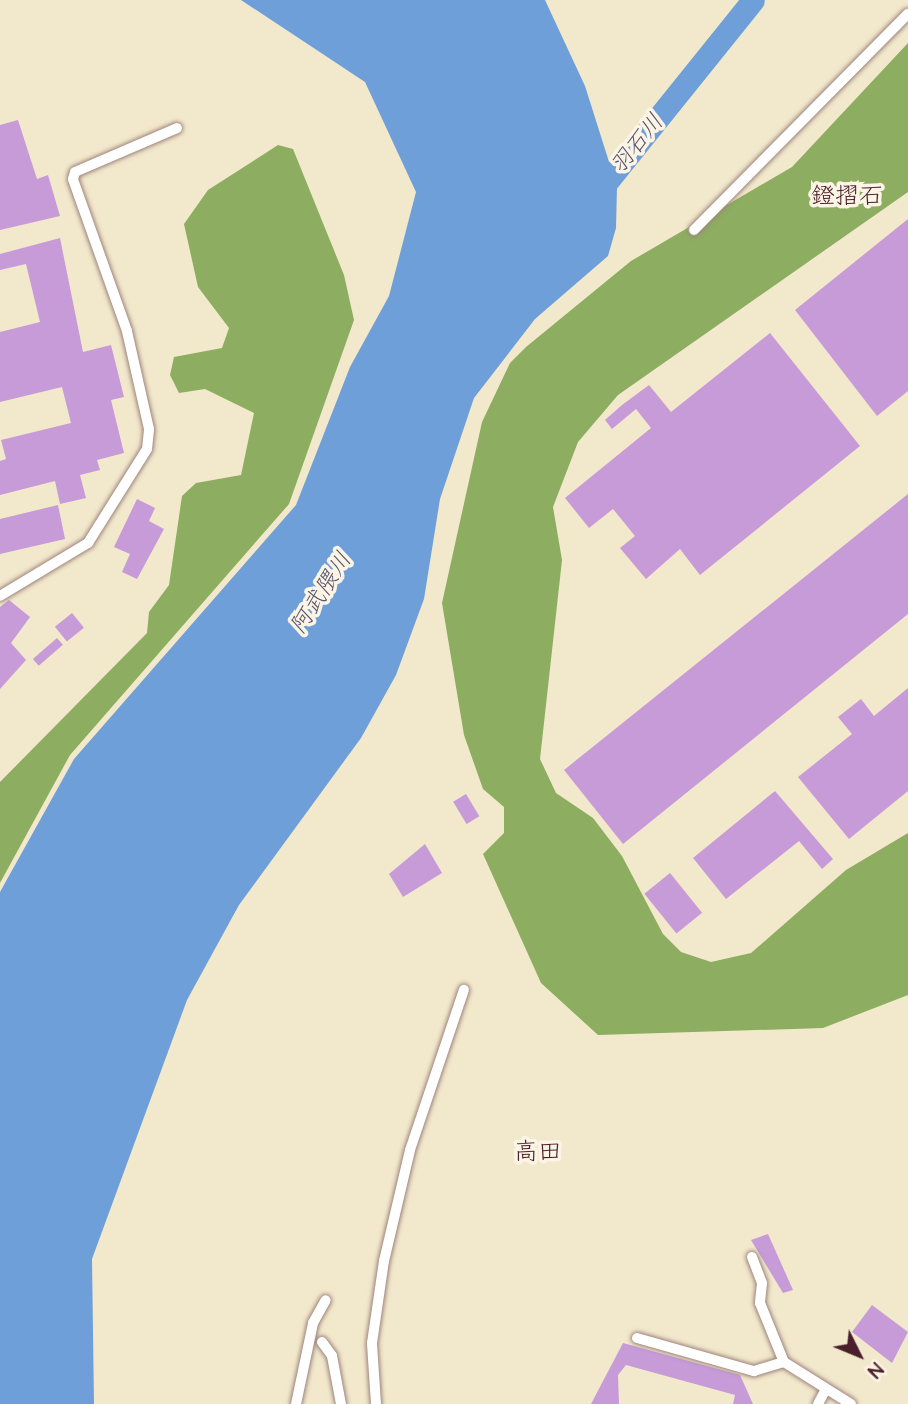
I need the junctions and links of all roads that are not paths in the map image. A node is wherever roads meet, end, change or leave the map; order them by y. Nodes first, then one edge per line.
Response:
1 (908, 14) edge
2 (177, 128) dead end
3 (694, 230) dead end
4 (0, 596) edge
5 (464, 990) dead end
6 (752, 1258) dead end
7 (326, 1300) dead end
8 (637, 1338) dead end
9 (322, 1342) dead end
10 (784, 1362) junction
11 (826, 1390) junction
12 (296, 1404) edge
13 (341, 1404) edge
14 (376, 1404) edge
15 (818, 1404) edge
16 (851, 1404) edge

1 - 3 street
2 - 4 street
5 - 14 street
6 - 10 street
7 - 12 street
8 - 10 street
9 - 13 street
10 - 11 street
11 - 15 street
11 - 16 street

